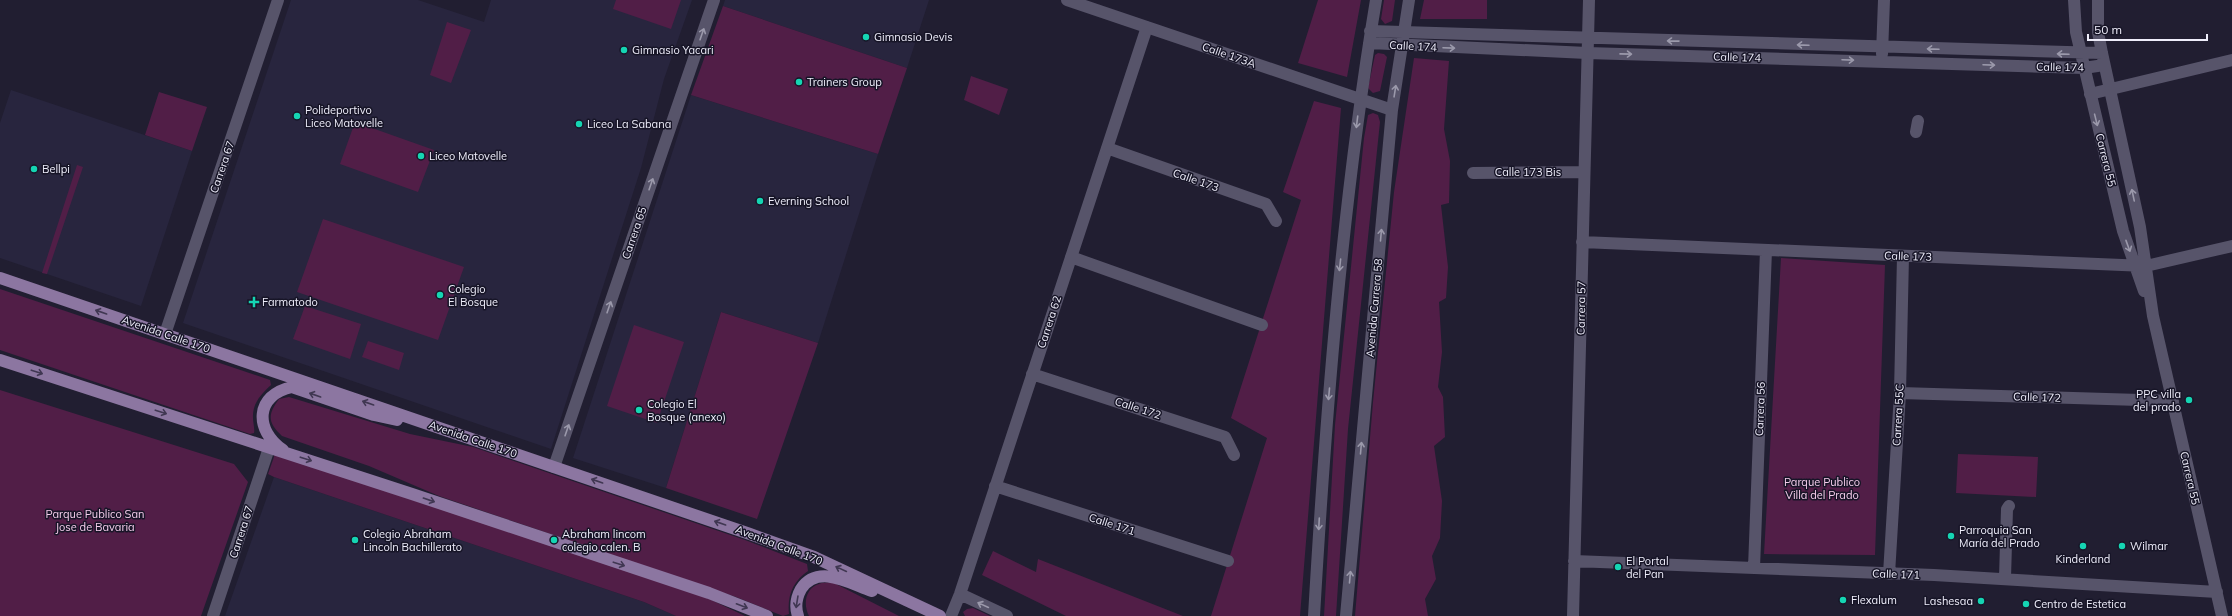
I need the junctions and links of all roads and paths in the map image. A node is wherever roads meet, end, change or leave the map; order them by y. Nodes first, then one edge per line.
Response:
1 (714, 0) edge
2 (1068, 0) edge
3 (1376, 0) edge
4 (1409, 0) edge
5 (1589, 0) edge
6 (1884, 0) edge
7 (2074, 0) edge
8 (2098, 0) edge
9 (274, 1) edge
10 (1147, 27) junction
11 (1370, 31) junction
12 (1404, 33) junction
13 (1587, 39) junction
14 (1368, 43) junction
15 (1402, 46) junction
16 (1882, 48) junction
17 (1587, 53) junction
18 (2102, 53) junction
19 (2080, 54) junction
20 (2232, 60) edge
21 (1882, 61) junction
22 (2104, 65) junction
23 (2084, 68) junction
24 (2110, 89) junction
25 (2090, 94) junction
26 (1360, 99) junction
27 (1392, 110) junction
28 (1106, 148) junction
29 (1584, 172) junction
30 (1473, 173) dead end
31 (1276, 221) dead end
32 (1582, 242) junction
33 (2232, 246) edge
34 (1766, 250) junction
35 (1903, 256) junction
36 (1071, 257) junction
37 (2141, 266) junction
38 (0, 278) edge
39 (1262, 324) dead end
40 (165, 334) junction
41 (0, 360) edge
42 (1032, 374) junction
43 (1900, 393) junction
44 (2173, 401) junction
45 (461, 435) junction
46 (269, 448) junction
47 (287, 452) junction
48 (1234, 455) dead end
49 (554, 467) junction
50 (995, 486) junction
51 (2010, 506) dead end
52 (1228, 561) dead end
53 (1574, 561) junction
54 (1754, 568) junction
55 (1888, 574) junction
56 (2006, 578) junction
57 (2217, 592) junction
58 (960, 594) junction
59 (928, 610) junction
60 (213, 616) edge
61 (767, 616) edge
62 (798, 616) edge
63 (940, 616) edge
64 (950, 616) edge
65 (1007, 616) edge
66 (1314, 616) edge
67 (1346, 616) edge
68 (1573, 616) edge
69 (2222, 616) edge

49 -> 1 street, Carrera 65
2 - 10 street, Calle 173A
3 - 11 street
4 - 12 street, Avenida Carrera 58
5 - 13 street, Carrera 57
6 - 16 street
7 - 19 street, Carrera 55
8 - 18 street, Carrera 55
9 - 40 street, Carrera 67
10 - 26 street, Calle 173A
10 - 28 street, Carrera 62
11 - 12 street, Calle 174
11 - 14 street
12 - 13 street, Calle 174
12 - 15 street, Avenida Carrera 58
16 -> 13 street, Calle 174
13 - 17 street, Carrera 57
14 - 15 street, Calle 174
14 - 26 street
15 -> 17 street, Calle 174
27 -> 15 street, Avenida Carrera 58
19 -> 16 street, Calle 174
16 - 21 street
17 -> 21 street, Calle 174
17 - 29 street, Carrera 57
18 - 19 street, Calle 174
18 - 22 street, Carrera 55
19 - 23 street, Carrera 55
20 - 24 street
21 -> 23 street, Calle 174
22 - 23 street, Calle 174
22 - 24 street, Carrera 55
23 - 25 street, Carrera 55
24 - 25 street
37 -> 24 street, Carrera 55
25 -> 37 street, Carrera 55
26 - 27 street, Calle 173A
26 -> 66 street
67 -> 27 street, Avenida Carrera 58
28 - 31 street, Calle 173
28 - 36 street, Carrera 62
29 - 30 street, Calle 173 Bis
29 - 32 street, Carrera 57
32 - 34 street, Calle 173
32 - 53 street, Carrera 57
33 - 37 street, Calle 173
34 - 35 street, Calle 173
34 - 54 street, Carrera 56
35 - 37 street, Calle 173
35 - 43 street, Carrera 55C
36 - 39 street
36 - 42 street, Carrera 62
37 - 44 street, Carrera 55
40 -> 38 main road, Avenida Calle 170
45 -> 40 main road, Avenida Calle 170
41 -> 46 main road
42 - 48 street, Calle 172
42 - 50 street, Carrera 62
43 - 44 street, Calle 172
43 - 55 street, Carrera 55C
44 - 57 street, Carrera 55
45 -> 47 main road
45 - 49 main road, Avenida Calle 170
46 - 47 main road
46 - 60 street, Carrera 67
47 -> 61 main road
59 -> 49 main road, Avenida Calle 170
50 - 52 street, Calle 171
50 - 58 street, Carrera 62
51 - 56 street
53 - 54 street, Calle 171
53 - 68 street, Carrera 57
54 - 55 street, Calle 171
55 - 56 street, Calle 171
56 - 57 street, Calle 171
57 - 69 street, Carrera 55
58 - 64 street, Carrera 62
65 -> 58 street
59 -> 62 main road
59 - 63 main road, Avenida Calle 170

